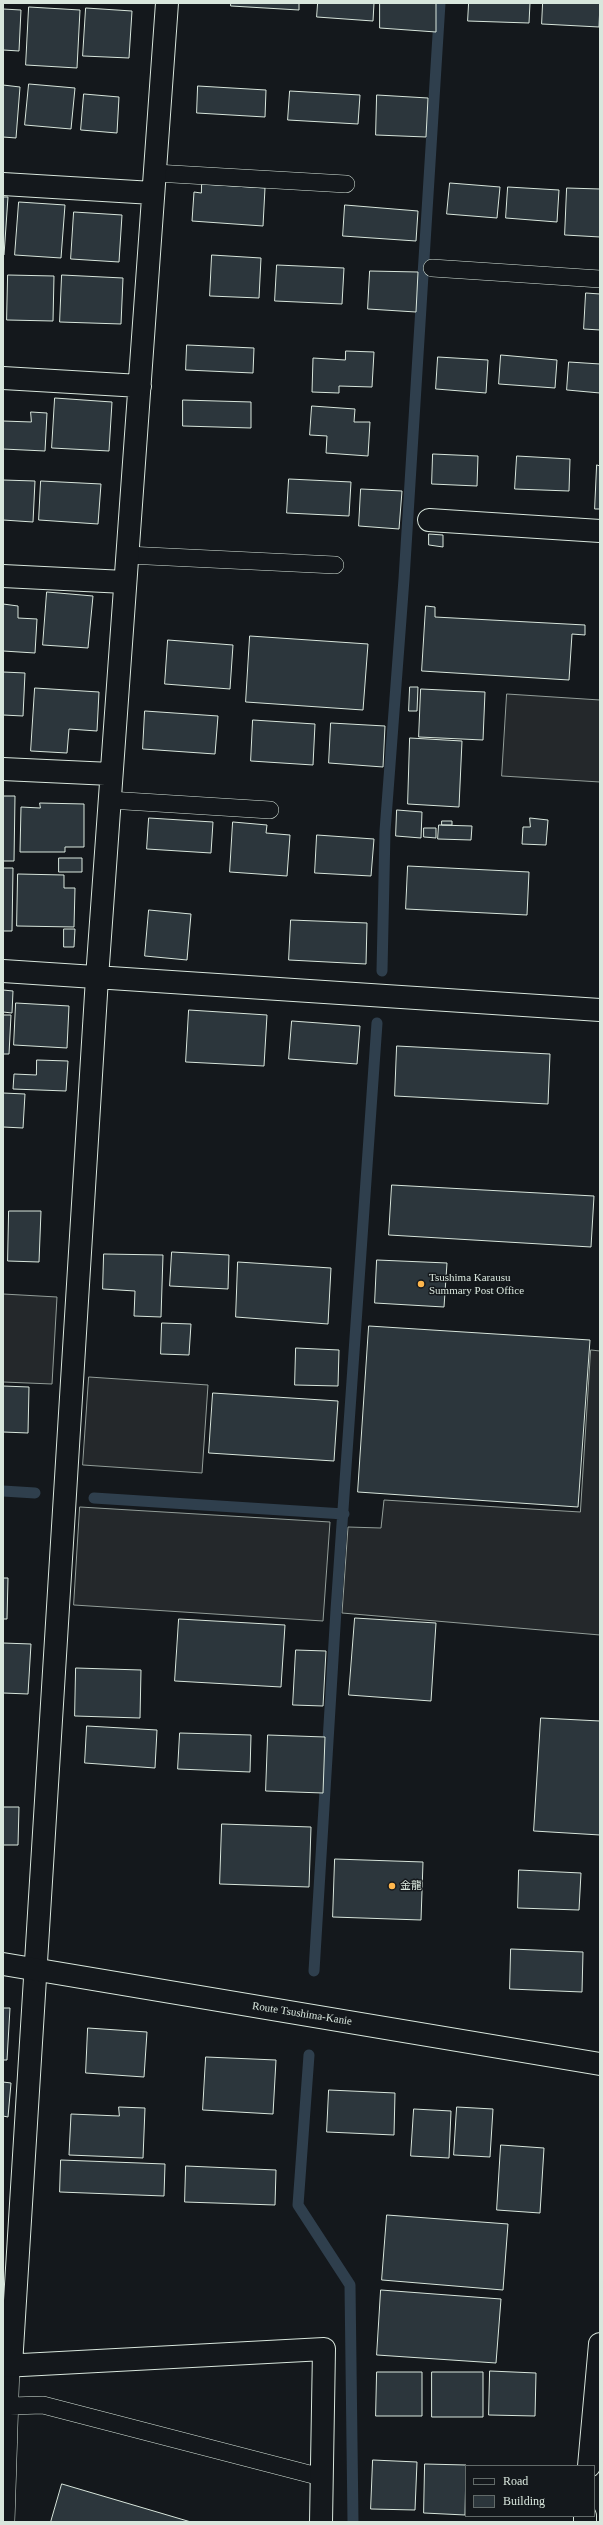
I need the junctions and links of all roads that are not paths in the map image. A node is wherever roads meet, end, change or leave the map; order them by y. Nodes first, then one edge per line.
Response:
1 (167, 3) edge
2 (154, 183) junction
3 (3, 184) edge
4 (346, 184) dead end
5 (432, 268) dead end
6 (600, 279) edge
7 (3, 378) edge
8 (140, 386) junction
9 (429, 520) dead end
10 (600, 531) edge
11 (127, 555) junction
12 (335, 565) dead end
13 (3, 576) edge
14 (125, 582) junction
15 (3, 769) edge
16 (112, 774) junction
17 (109, 800) junction
18 (270, 810) dead end
19 (3, 971) edge
20 (97, 978) junction
21 (600, 1010) edge
22 (3, 1964) edge
23 (37, 1970) junction
24 (600, 2064) edge
25 (600, 2351) edge
26 (7, 2365) edge
27 (10, 2406) junction
28 (589, 2465) edge
29 (322, 2477) junction
30 (6, 2522) edge
31 (321, 2522) edge

1 - 2 street
2 - 3 street
2 - 4 lane
2 - 8 street
5 - 6 lane
7 - 8 street
8 - 11 street
9 - 10 street
11 - 12 lane
11 - 14 street
13 - 14 street
14 - 16 street
15 - 16 street
16 - 17 street
17 - 18 lane
17 - 20 street
19 - 20 street
20 - 21 street
20 - 23 street
22 - 23 street, Route Tsushima-Kanie
23 - 24 street, Route Tsushima-Kanie
23 - 26 street
25 - 28 street
26 - 27 lane
26 - 29 street
27 - 29 lane
27 - 30 lane
29 - 31 street

